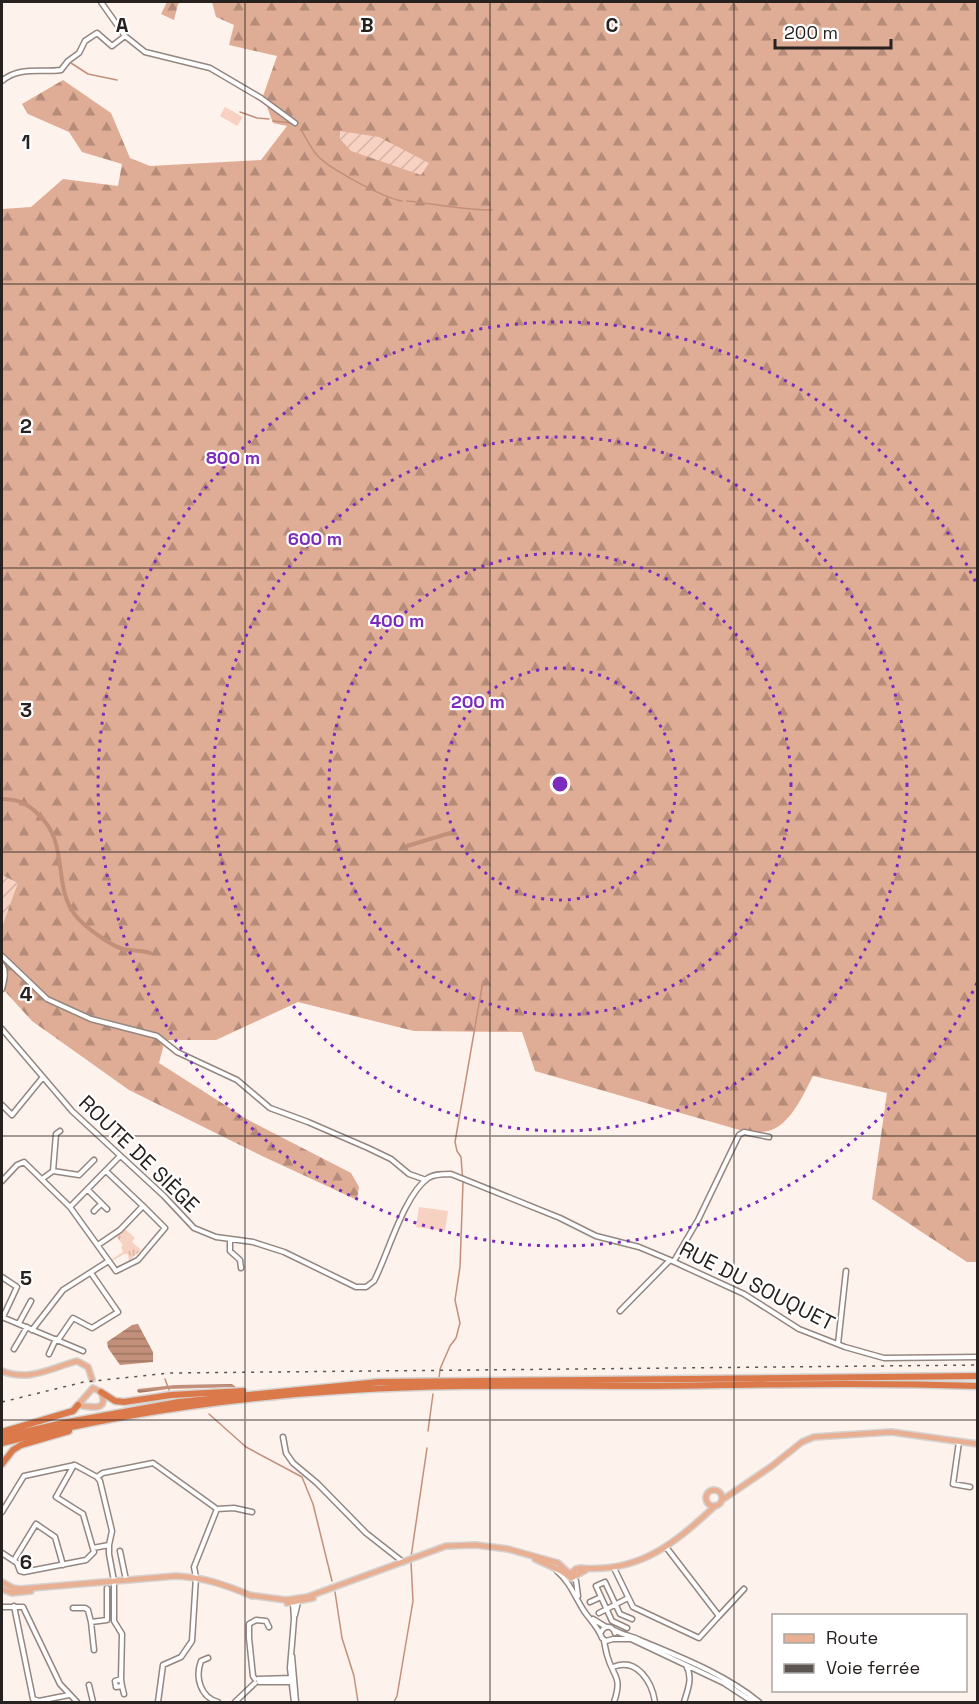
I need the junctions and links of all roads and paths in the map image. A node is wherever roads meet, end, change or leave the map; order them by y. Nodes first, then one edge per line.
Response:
1 (101, 2) edge
2 (125, 36) junction
3 (2, 81) edge
4 (295, 123) dead end
5 (2, 956) edge
6 (2, 965) edge
7 (2, 989) edge
8 (2, 1029) edge
9 (43, 1077) junction
10 (2, 1105) edge
11 (60, 1131) dead end
12 (770, 1137) dead end
13 (120, 1156) junction
14 (94, 1160) dead end
15 (106, 1171) junction
16 (53, 1172) junction
17 (42, 1179) junction
18 (426, 1180) junction
19 (2, 1181) edge
20 (88, 1190) junction
21 (101, 1204) junction
22 (143, 1206) junction
23 (70, 1207) junction
24 (107, 1209) dead end
25 (94, 1211) dead end
26 (230, 1239) junction
27 (98, 1245) junction
28 (672, 1260) junction
29 (107, 1262) junction
30 (241, 1268) dead end
31 (846, 1271) dead end
32 (91, 1273) junction
33 (2, 1277) edge
34 (31, 1301) dead end
35 (620, 1311) dead end
36 (2, 1317) edge
37 (19, 1323) junction
38 (27, 1328) junction
39 (32, 1330) junction
40 (57, 1339) junction
41 (838, 1344) junction
42 (14, 1349) dead end
43 (83, 1351) dead end
44 (49, 1354) dead end
45 (978, 1357) edge
46 (2, 1371) edge
47 (978, 1374) edge
48 (93, 1383) junction
49 (978, 1385) edge
50 (327, 1387) junction
51 (101, 1392) junction
52 (78, 1405) junction
53 (104, 1421) junction
54 (2, 1432) edge
55 (2, 1437) edge
56 (282, 1437) dead end
57 (959, 1442) junction
58 (2, 1443) edge
59 (978, 1444) edge
60 (2, 1464) edge
61 (75, 1465) junction
62 (97, 1477) junction
63 (970, 1487) dead end
64 (722, 1497) junction
65 (711, 1507) junction
66 (217, 1509) junction
67 (2, 1512) edge
68 (252, 1512) dead end
69 (109, 1545) junction
70 (666, 1547) junction
71 (93, 1548) junction
72 (508, 1549) junction
73 (120, 1551) dead end
74 (2, 1553) edge
75 (406, 1559) junction
76 (14, 1560) junction
77 (63, 1565) junction
78 (614, 1568) junction
79 (196, 1575) junction
80 (570, 1578) junction
81 (126, 1580) junction
82 (114, 1581) junction
83 (51, 1587) junction
84 (3, 1588) edge
85 (107, 1588) dead end
86 (333, 1588) junction
87 (744, 1589) dead end
88 (601, 1597) junction
89 (628, 1598) junction
90 (294, 1601) junction
91 (590, 1602) dead end
92 (616, 1604) junction
93 (14, 1606) junction
94 (2, 1607) edge
95 (73, 1608) dead end
96 (607, 1609) junction
97 (599, 1613) dead end
98 (719, 1616) junction
99 (590, 1617) junction
100 (632, 1619) dead end
101 (107, 1620) junction
102 (114, 1621) junction
103 (92, 1622) junction
104 (269, 1627) dead end
105 (606, 1627) junction
106 (627, 1628) dead end
107 (614, 1630) junction
108 (601, 1632) junction
109 (604, 1640) junction
110 (612, 1640) junction
111 (94, 1650) dead end
112 (607, 1655) junction
113 (208, 1658) dead end
114 (686, 1665) junction
115 (613, 1667) junction
116 (695, 1669) junction
117 (690, 1673) junction
118 (707, 1673) junction
119 (293, 1680) junction
120 (257, 1681) junction
121 (690, 1681) junction
122 (89, 1685) dead end
123 (124, 1694) dead end
124 (69, 1695) junction
125 (77, 1702) edge
126 (93, 1702) edge
127 (158, 1702) edge
128 (218, 1702) edge
129 (235, 1702) edge
130 (295, 1702) edge
131 (614, 1702) edge
132 (655, 1702) edge
133 (684, 1702) edge
134 (753, 1702) edge
135 (759, 1702) edge

1 - 2 street
2 - 3 street
2 - 4 street
5 - 18 street
6 - 7 street
8 - 9 street, ROUTE DE SIÈGE
9 - 10 street
9 - 13 street, ROUTE DE SIÈGE
11 - 16 street
12 - 28 street
13 - 15 street
13 - 26 street, ROUTE DE SIÈGE
14 - 16 street
15 - 20 street
15 - 22 street
16 - 17 street
17 - 19 street
17 - 23 street
18 - 26 street, ROUTE DE SIÈGE
18 - 28 street, RUE DU SOUQUET
20 - 21 street
20 - 23 street
21 - 24 street
21 - 25 street
22 - 27 street
22 - 29 street
23 - 27 street
26 - 30 street
27 - 29 street
28 - 35 street
28 - 41 street, RUE DU SOUQUET
29 - 32 street
31 - 41 street
32 - 39 street
32 - 40 street
33 - 36 street
34 - 37 street
36 - 37 street
37 - 38 street
38 - 39 street
38 - 42 street
39 - 40 street
40 - 43 street
40 - 44 street
41 - 45 street, RUE DU SOUQUET
46 - 48 main road
47 - 50 highway
48 - 51 main road
48 - 52 main road
49 - 53 highway
50 - 51 highway
50 - 55 highway
51 - 52 main road
52 - 54 highway
53 - 58 highway
53 - 60 highway
56 - 75 street
57 - 59 main road
57 - 63 street
57 - 64 main road
61 - 62 street
61 - 67 street
61 - 71 street
62 - 66 street
62 - 69 street
64 - 65 main road
64 - 65 main road
65 - 70 main road
66 - 68 street
66 - 79 street
69 - 71 street
69 - 82 street
70 - 78 main road
70 - 98 street
71 - 77 street
72 - 75 main road
72 - 80 main road
72 - 80 main road
73 - 81 street
74 - 76 street
75 - 86 main road
76 - 77 street
76 - 77 street
78 - 80 main road
78 - 89 street
79 - 81 main road
79 - 90 main road
79 - 127 street
80 - 99 street
81 - 82 main road
82 - 83 main road
82 - 102 street
83 - 84 main road
83 - 84 main road
85 - 101 street
86 - 90 main road
86 - 90 main road
87 - 98 street
88 - 91 street
88 - 92 street
88 - 96 street
89 - 92 street
89 - 98 street
90 - 119 street
92 - 96 street
92 - 100 street
93 - 94 street
93 - 124 street
93 - 124 street
95 - 103 street
96 - 97 street
96 - 106 street
99 - 105 street
99 - 108 street
101 - 102 street
101 - 103 street
102 - 123 street
103 - 111 street
104 - 120 street
105 - 107 street
105 - 108 street
107 - 110 street
107 - 118 street
108 - 109 street
109 - 110 street
109 - 112 street
110 - 112 street
110 - 114 street
112 - 115 street
113 - 128 street
114 - 116 street
114 - 117 street
115 - 131 street
115 - 132 street
116 - 117 street
116 - 118 street
117 - 121 street
118 - 121 street
118 - 134 street
118 - 135 street
119 - 120 street
119 - 130 street
120 - 129 street
121 - 133 street
122 - 126 street
124 - 125 street

